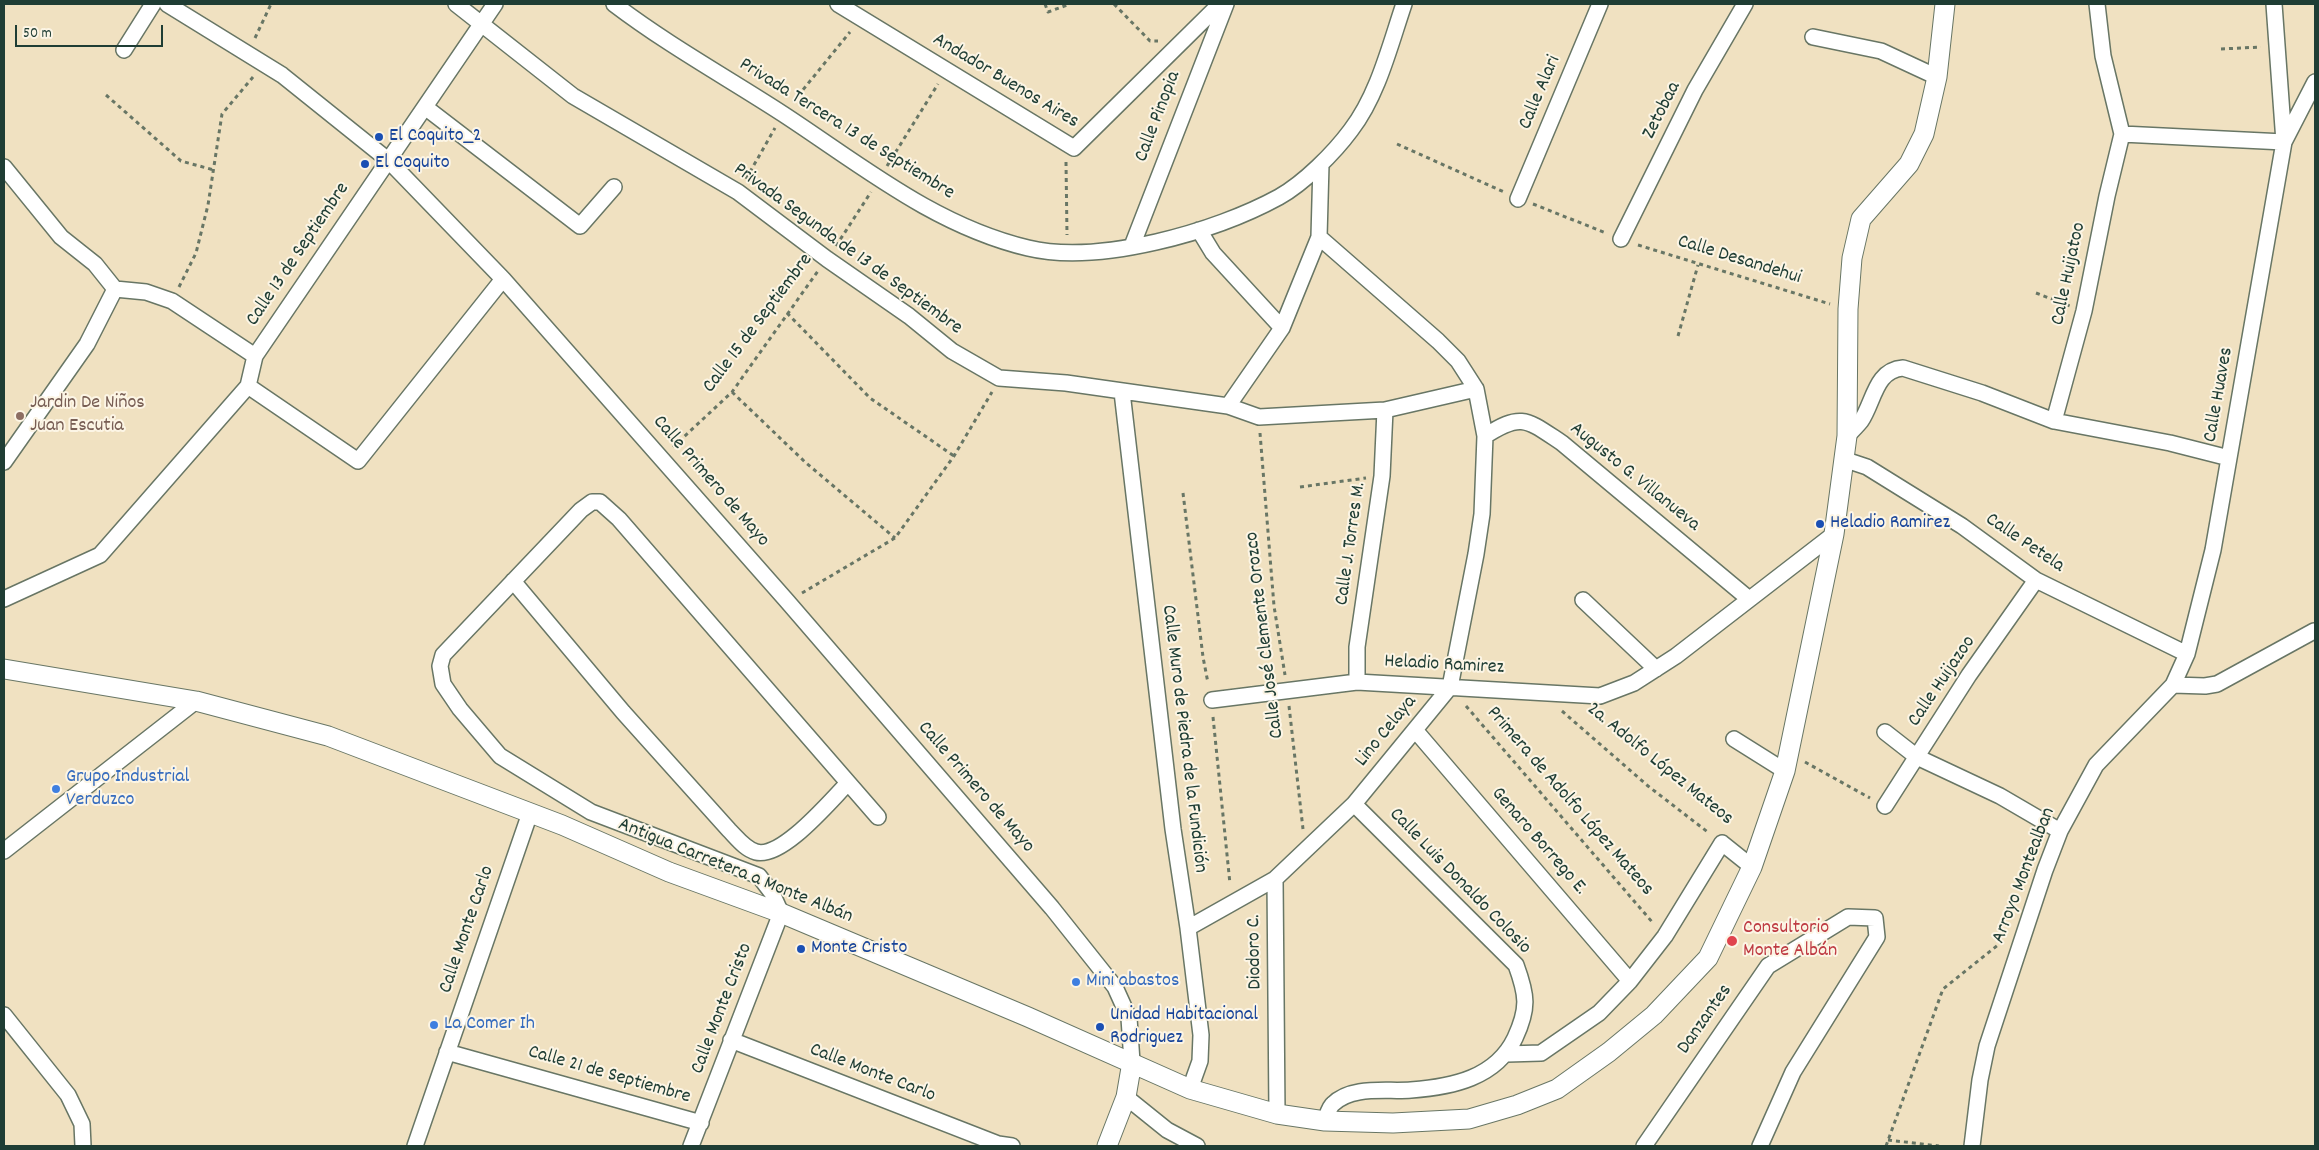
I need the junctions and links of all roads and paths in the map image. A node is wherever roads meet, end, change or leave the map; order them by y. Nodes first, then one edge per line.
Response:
1 (153, 4) edge
2 (168, 4) edge
3 (271, 4) edge
4 (456, 4) edge
5 (495, 4) edge
6 (614, 4) edge
7 (838, 4) edge
8 (1045, 4) edge
9 (1070, 4) edge
10 (1114, 4) edge
11 (1220, 4) edge
12 (1226, 4) edge
13 (1404, 4) edge
14 (1600, 4) edge
15 (1745, 4) edge
16 (1945, 4) edge
17 (2097, 4) edge
18 (2274, 4) edge
19 (482, 25) junction
20 (1814, 37) dead end
21 (1181, 42) junction
22 (2276, 46) junction
23 (2221, 49) dead end
24 (124, 50) dead end
25 (249, 53) junction
26 (1204, 57) junction
27 (264, 64) junction
28 (946, 71) junction
29 (1937, 77) junction
30 (2315, 82) edge
31 (106, 95) dead end
32 (425, 106) junction
33 (2122, 134) junction
34 (2284, 142) junction
35 (1074, 148) junction
36 (388, 160) junction
37 (1321, 164) junction
38 (4, 166) edge
39 (214, 170) junction
40 (879, 180) junction
41 (614, 187) dead end
42 (1518, 199) dead end
43 (1199, 230) junction
44 (1319, 237) junction
45 (1621, 239) joint
46 (1132, 246) junction
47 (1067, 254) junction
48 (827, 260) junction
49 (1698, 264) junction
50 (503, 279) junction
51 (115, 289) junction
52 (2036, 293) dead end
53 (172, 302) junction
54 (1848, 309) junction
55 (2084, 311) junction
56 (787, 313) junction
57 (1282, 328) junction
58 (1678, 336) dead end
59 (255, 356) junction
60 (999, 378) junction
61 (248, 386) junction
62 (1476, 389) junction
63 (732, 392) junction
64 (1122, 392) junction
65 (1228, 406) junction
66 (1385, 410) junction
67 (1259, 417) junction
68 (2054, 421) junction
69 (1484, 436) junction
70 (1847, 436) junction
71 (954, 456) junction
72 (662, 458) junction
73 (2229, 458) junction
74 (1843, 459) junction
75 (4, 462) edge
76 (1382, 476) junction
77 (1300, 487) dead end
78 (1834, 534) junction
79 (895, 538) junction
80 (2036, 580) junction
81 (513, 581) junction
82 (4, 599) edge
83 (1749, 599) junction
84 (1583, 600) dead end
85 (787, 601) junction
86 (2314, 631) dead end
87 (2187, 654) junction
88 (4, 669) edge
89 (1656, 669) junction
90 (1357, 682) junction
91 (2172, 685) junction
92 (1450, 687) junction
93 (1287, 691) junction
94 (1543, 693) junction
95 (1212, 700) dead end
96 (196, 702) junction
97 (1414, 730) junction
98 (1885, 732) dead end
99 (1734, 739) dead end
100 (1917, 757) junction
101 (1788, 762) junction
102 (848, 783) junction
103 (1354, 804) junction
104 (1885, 806) joint
105 (530, 813) junction
106 (878, 817) dead end
107 (2060, 830) junction
108 (1722, 843) junction
109 (1305, 849) junction
110 (4, 850) edge
111 (1752, 867) junction
112 (1275, 879) junction
113 (781, 914) junction
114 (2027, 922) junction
115 (1188, 928) junction
116 (1665, 936) junction
117 (1630, 981) junction
118 (4, 1015) edge
119 (731, 1040) junction
120 (447, 1052) junction
121 (1507, 1054) junction
122 (1132, 1062) junction
123 (1190, 1089) junction
124 (1126, 1097) junction
125 (1277, 1114) junction
126 (1325, 1121) junction
127 (701, 1123) junction
128 (1888, 1140) junction
129 (1005, 1145) edge
130 (83, 1146) edge
131 (415, 1146) edge
132 (691, 1146) edge
133 (1106, 1146) edge
134 (1197, 1146) edge
135 (1644, 1146) edge
136 (1760, 1146) edge
137 (1886, 1146) edge
138 (1939, 1146) edge
139 (1972, 1146) edge

1 - 24 street
2 - 25 street, Calle Primero de Mayo
3 - 25 path
4 - 19 street, Privada Segunda de 13 de Septiembre
5 - 19 street, Calle 13 de Septiembre
6 - 40 street, Privada Tercera 13 de Septiembre
7 - 28 street, Andador Buenos Aires
8 - 9 path
10 - 21 path
11 - 21 street, Andador Buenos Aires
12 - 26 street, Calle Pinopia
13 - 37 street, Privada Tercera 13 de Septiembre
14 - 42 street, Calle Alari
15 - 45 street, Zetobaa
16 - 29 street, Antigua Carretera a Monte Albán
17 - 33 street, Calle Huijatoo
18 - 22 street
19 - 32 street, Calle 13 de Septiembre
19 - 48 street, Privada Segunda de 13 de Septiembre
20 - 29 street
21 - 26 street
21 - 35 street, Andador Buenos Aires
22 - 23 path
22 - 34 street
25 - 27 street, Calle Primero de Mayo
26 - 46 street, Calle Pinopia
27 - 36 street, Calle Primero de Mayo
27 - 39 path
28 - 35 street, Andador Buenos Aires
28 - 40 path, Calle 15 de Septiembre
29 - 54 street, Antigua Carretera a Monte Albán
30 - 34 street
31 - 39 path
32 - 36 street, Calle 13 de Septiembre
32 - 41 street
33 - 34 street
33 - 55 street, Calle Huijatoo
34 - 73 street, Calle Huaves
35 - 47 path
36 - 50 street, Calle Primero de Mayo
36 - 59 street, Calle 13 de Septiembre
37 - 43 street, Privada Tercera 13 de Septiembre
37 - 44 street
38 - 51 street
39 - 53 path
40 - 47 street, Privada Tercera 13 de Septiembre
40 - 48 path, Calle 15 de Septiembre
43 - 46 street, Privada Tercera 13 de Septiembre
43 - 57 street
44 - 57 street
44 - 62 street
45 - 49 path, Calle Desandehui
46 - 47 street, Privada Tercera 13 de Septiembre
48 - 56 path, Calle 15 de Septiembre
48 - 60 street, Privada Segunda de 13 de Septiembre
49 - 54 path, Calle Desandehui
49 - 58 path
50 - 61 street
50 - 72 street, Calle Primero de Mayo
51 - 53 street
51 - 75 street
52 - 55 path
53 - 59 street
54 - 70 street, Antigua Carretera a Monte Albán
55 - 68 street, Calle Huijatoo
56 - 63 path, Calle 15 de Septiembre
56 - 71 path
57 - 65 street
59 - 61 street
60 - 64 street, Privada Segunda de 13 de Septiembre
60 - 71 path
61 - 82 street
62 - 66 street
62 - 69 street, Lino Celaya
63 - 72 path, Calle 15 de Septiembre
63 - 79 path
64 - 65 street, Privada Segunda de 13 de Septiembre
64 - 115 street, Calle Muro de Piedra de la Fundición
65 - 67 street, Privada Segunda de 13 de Septiembre
66 - 67 street
66 - 76 street, Calle J. Torres M.
67 - 93 path, Calle José Clemente Orozco
68 - 70 street
68 - 73 street
69 - 83 street, Augusto G. Villanueva
69 - 92 street, Lino Celaya
70 - 74 street, Antigua Carretera a Monte Albán
71 - 79 path
72 - 85 street, Calle Primero de Mayo
73 - 87 street, Calle Huaves
74 - 78 street, Antigua Carretera a Monte Albán
74 - 80 street, Calle Petela
76 - 77 path
76 - 90 street, Calle J. Torres M.
78 - 83 street, Heladio Ramirez
78 - 101 street, Antigua Carretera a Monte Albán
79 - 85 path
80 - 87 street, Calle Petela
80 - 100 street, Calle Huijazoo
81 - 102 street
81 - 102 street
81 - 113 street
83 - 89 street, Heladio Ramirez
84 - 89 street
85 - 122 street, Calle Primero de Mayo
86 - 91 street
87 - 91 street, Arroyo Montealban
88 - 96 street, Antigua Carretera a Monte Albán
89 - 94 street, Heladio Ramirez
90 - 92 street, Heladio Ramirez
90 - 93 street, Heladio Ramirez
91 - 107 street, Arroyo Montealban
92 - 94 street, Heladio Ramirez
92 - 97 street, Lino Celaya
92 - 116 path, Primera de Adolfo López Mateos
93 - 95 street, Heladio Ramirez
93 - 109 path, Calle José Clemente Orozco
94 - 108 path, 2a. Adolfo López Mateos
96 - 105 street, Antigua Carretera a Monte Albán
96 - 110 street
97 - 103 street, Lino Celaya
97 - 117 street, Genaro Borrego E.
98 - 100 street
99 - 101 street
100 - 104 street, Calle Huijazoo
100 - 107 street
101 - 104 path
101 - 111 street, Antigua Carretera a Monte Albán
102 - 106 street
103 - 109 street, Lino Celaya
103 - 121 street, Calle Luis Donaldo Colosio
105 - 113 street, Antigua Carretera a Monte Albán
105 - 120 street, Calle Monte Carlo
107 - 114 street, Arroyo Montealban
108 - 111 street, 2a. Adolfo López Mateos
108 - 116 street
109 - 112 street, Lino Celaya
111 - 126 street, Antigua Carretera a Monte Albán
112 - 115 street, Lino Celaya
112 - 125 street, Diodoro C.
113 - 119 street, Calle Monte Cristo
113 - 122 street, Antigua Carretera a Monte Albán
114 - 128 path
114 - 139 street, Arroyo Montealban
115 - 123 street, Calle Muro de Piedra de la Fundición
116 - 117 street
117 - 121 street
118 - 130 street
119 - 127 street, Calle Monte Cristo
119 - 129 street, Calle Monte Carlo
120 - 127 street, Calle 21 de Septiembre
120 - 131 street, Calle Monte Carlo
121 - 126 street, Calle Luis Donaldo Colosio
122 - 123 street, Antigua Carretera a Monte Albán
122 - 124 street
123 - 125 street, Antigua Carretera a Monte Albán
124 - 133 street
124 - 134 street
125 - 126 street, Antigua Carretera a Monte Albán
127 - 132 street, Calle Monte Cristo
128 - 137 path
128 - 138 path
135 - 136 street, Danzantes

